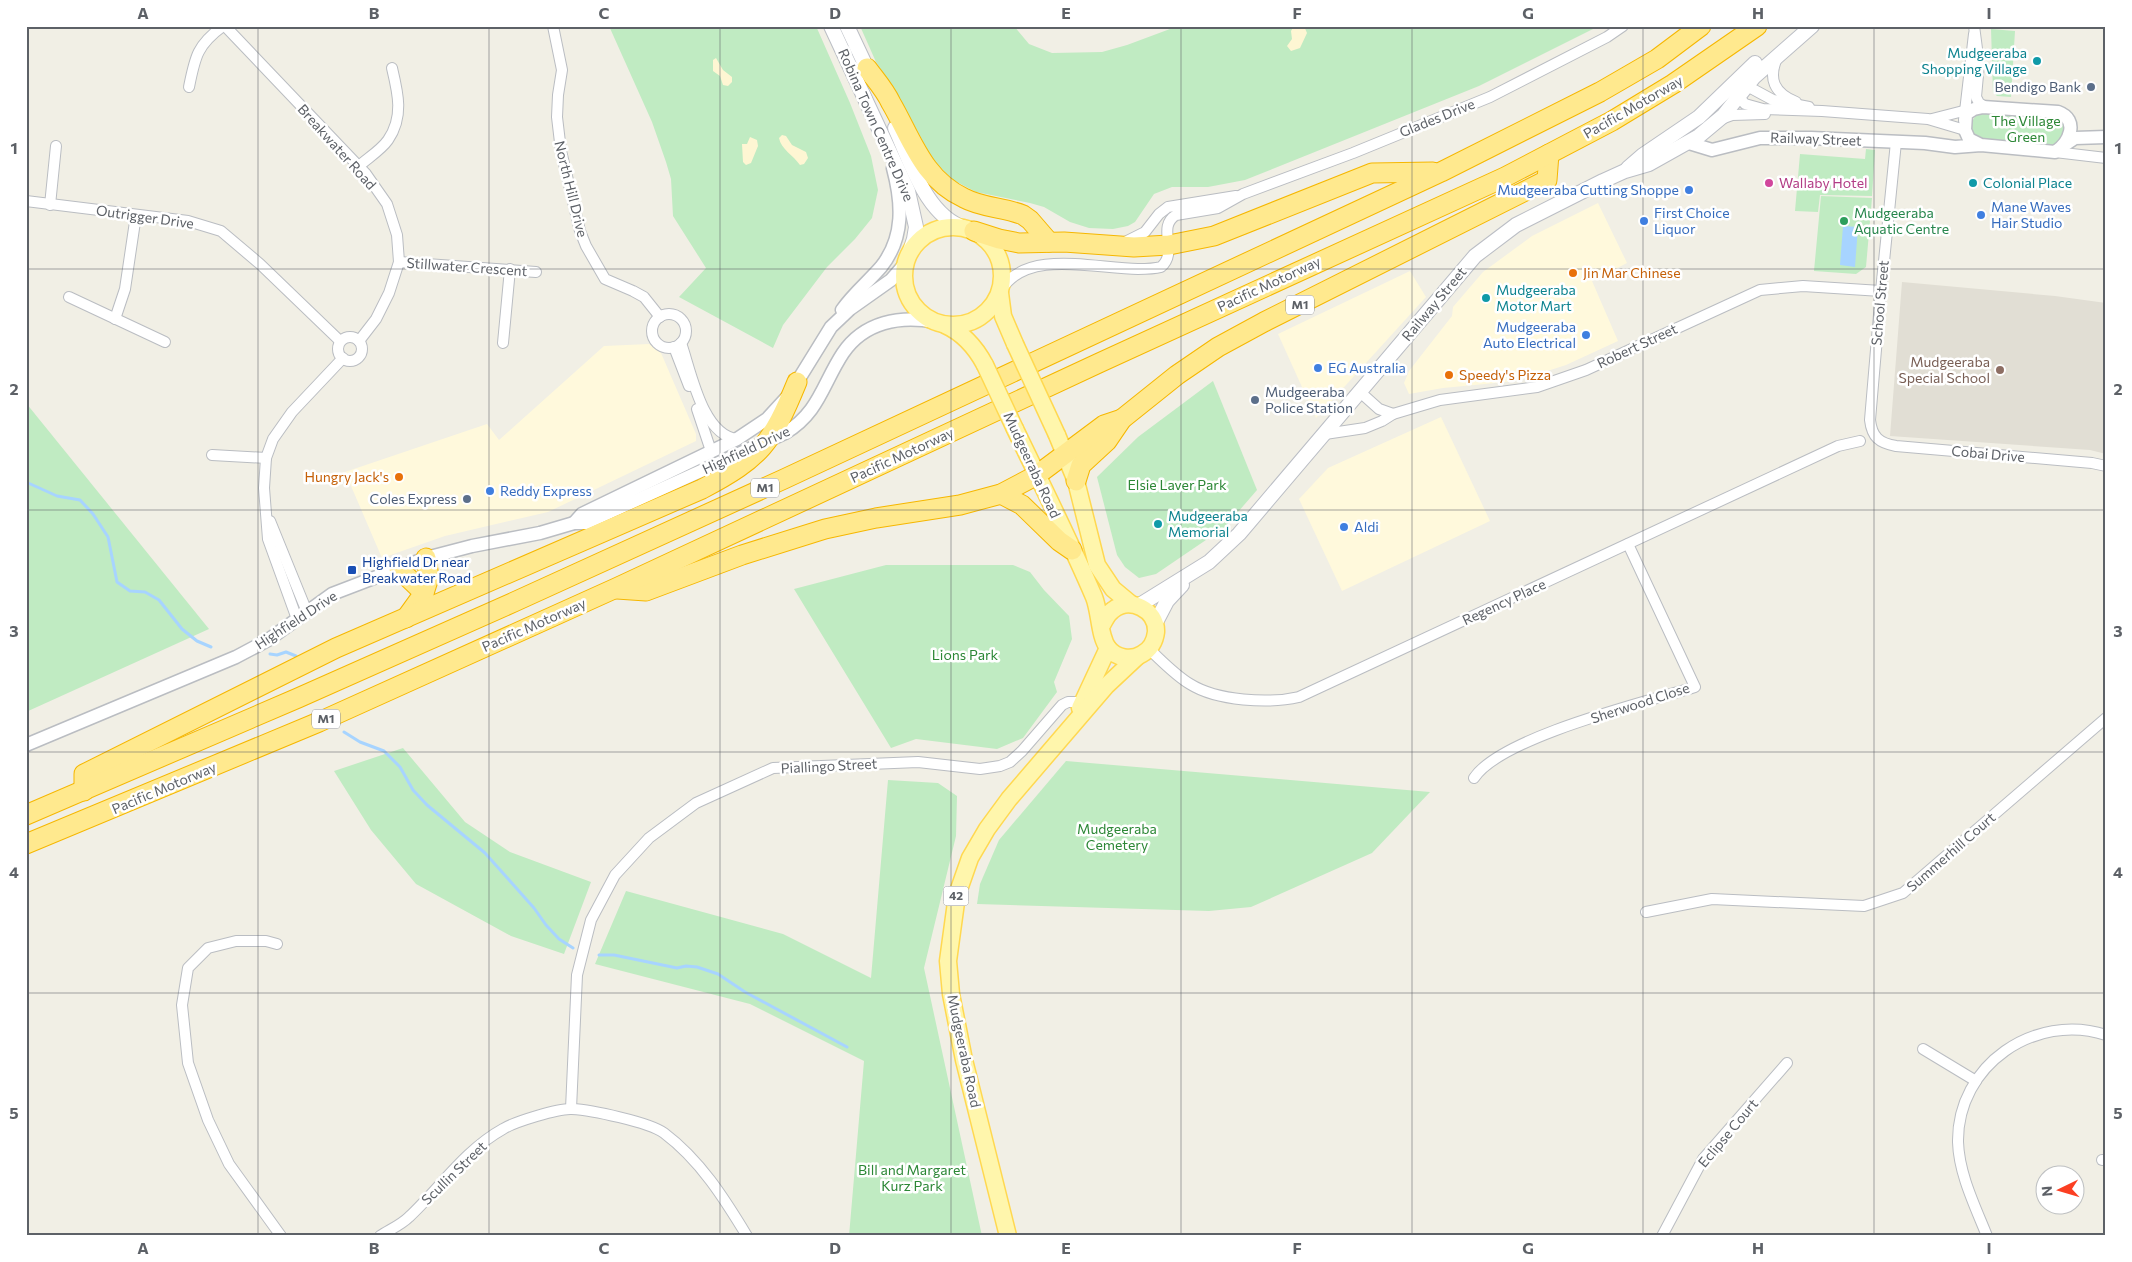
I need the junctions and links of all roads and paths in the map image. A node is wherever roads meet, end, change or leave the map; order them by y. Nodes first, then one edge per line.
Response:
1 (224, 26) edge
2 (553, 26) edge
3 (831, 26) edge
4 (847, 26) edge
5 (1623, 26) edge
6 (1701, 26) edge
7 (1758, 26) edge
8 (1798, 26) edge
9 (1812, 26) edge
10 (1974, 30) edge
11 (1780, 53) junction
12 (392, 68) dead end
13 (867, 68) junction
14 (189, 87) dead end
15 (1740, 88) junction
16 (1817, 109) junction
17 (1799, 111) junction
18 (2067, 117) junction
19 (1970, 118) junction
20 (1719, 120) junction
21 (1928, 120) junction
22 (2104, 136) edge
23 (886, 142) junction
24 (1689, 142) junction
25 (1896, 142) junction
26 (1946, 144) junction
27 (2066, 144) junction
28 (1981, 145) junction
29 (56, 146) dead end
30 (2055, 152) junction
31 (1549, 154) junction
32 (2106, 158) edge
33 (359, 166) junction
34 (1625, 171) junction
35 (1441, 172) junction
36 (1243, 194) junction
37 (26, 200) edge
38 (50, 205) junction
39 (136, 215) junction
40 (970, 229) junction
41 (1049, 242) junction
42 (1169, 245) junction
43 (1112, 246) junction
44 (907, 259) junction
45 (399, 262) junction
46 (510, 270) junction
47 (536, 272) dead end
48 (1880, 291) junction
49 (1000, 292) junction
50 (69, 297) dead end
51 (660, 317) junction
52 (115, 319) junction
53 (937, 322) junction
54 (831, 327) junction
55 (340, 341) junction
56 (359, 341) junction
57 (165, 342) dead end
58 (503, 343) dead end
59 (678, 345) junction
60 (343, 358) junction
61 (797, 382) junction
62 (1360, 392) junction
63 (1393, 414) junction
64 (1122, 419) junction
65 (1325, 434) junction
66 (1873, 434) joint
67 (738, 439) junction
68 (769, 440) junction
69 (1860, 441) dead end
70 (711, 451) junction
71 (1065, 453) junction
72 (212, 455) dead end
73 (266, 458) junction
74 (730, 458) junction
75 (2106, 466) edge
76 (1037, 475) junction
77 (1076, 481) junction
78 (1001, 494) junction
79 (574, 523) junction
80 (1628, 544) junction
81 (1072, 550) junction
82 (426, 558) junction
83 (399, 569) junction
84 (1197, 570) junction
85 (616, 588) junction
86 (424, 593) junction
87 (1135, 605) junction
88 (302, 616) junction
89 (406, 619) junction
90 (1155, 624) junction
91 (1102, 625) junction
92 (1108, 648) junction
93 (1143, 653) junction
94 (1082, 702) junction
95 (2106, 718) edge
96 (1075, 722) junction
97 (26, 745) edge
98 (1474, 778) dead end
99 (84, 791) junction
100 (34, 811) edge
101 (30, 843) edge
102 (1646, 912) dead end
103 (277, 944) dead end
104 (2106, 1035) edge
105 (1923, 1049) dead end
106 (1787, 1063) dead end
107 (1976, 1081) junction
108 (570, 1109) junction
109 (281, 1236) edge
110 (380, 1236) edge
111 (747, 1236) edge
112 (1008, 1236) edge
113 (1662, 1236) edge
114 (1987, 1236) edge

1 - 14 street
1 - 33 street, Breakwater Road
2 - 51 street, North Hill Drive
3 - 23 main road, Robina Town Centre Drive
4 - 13 main road, Robina Town Centre Drive
5 - 36 street, Glades Drive
6 - 35 highway, Pacific Motorway / M1
7 - 31 highway, Pacific Motorway / M1
8 - 15 main road
9 - 11 main road
10 - 19 street
10 - 19 street
11 - 15 main road
11 - 16 street, Railway Street
12 - 33 street
13 - 40 main road, Robina Town Centre Drive
13 - 41 highway
15 - 16 street, Railway Street
15 - 17 street, Railway Street
15 - 20 main road, Railway Street
15 - 34 main road, Railway Street
16 - 17 street, Railway Street
16 - 21 street, Railway Street
17 - 20 street, Railway Street
18 - 19 street, Railway Street
18 - 22 street, Railway Street
18 - 27 street
19 - 21 street, Railway Street
19 - 21 street, Railway Street
19 - 26 street
19 - 28 street, Railway Street
20 - 24 main road, Railway Street
22 - 27 street, Railway Street
23 - 44 main road, Robina Town Centre Drive
23 - 54 street
24 - 25 street, Railway Street
24 - 34 main road, Railway Street
25 - 26 street, Railway Street
25 - 48 street, School Street
26 - 28 street, Railway Street
27 - 30 street, Railway Street
28 - 30 street, Railway Street
29 - 38 street
30 - 32 street, Railway Street
31 - 64 highway, M1
31 - 85 highway, Pacific Motorway / M1
33 - 45 street, Breakwater Road
34 - 62 main road, Railway Street
35 - 42 highway, M1
35 - 99 highway, Pacific Motorway / M1
36 - 42 street, Glades Drive
36 - 43 street, Glades Drive
37 - 38 street, Outrigger Drive
38 - 39 street, Outrigger Drive
39 - 52 street
39 - 55 street, Outrigger Drive
40 - 41 highway, M1
40 - 44 main road
40 - 49 main road
41 - 43 highway, M1
42 - 43 highway, M1
42 - 49 street
44 - 53 main road
44 - 54 street, Highfield Drive / M1
45 - 46 street, Stillwater Crescent
45 - 56 street, Breakwater Road
46 - 47 street, Stillwater Crescent
46 - 58 street
48 - 63 street, Robert Street
48 - 66 street, School Street
49 - 53 main road
49 - 71 main road, Mudgeeraba Road, bridge
50 - 52 street
51 - 59 street
51 - 59 street
52 - 57 street
53 - 68 street, Highfield Drive
53 - 76 main road, Mudgeeraba Road, bridge
54 - 61 street, Highfield Drive / M1
55 - 56 street
55 - 60 street
56 - 60 street, Breakwater Road
59 - 67 street
59 - 70 street
60 - 73 street, Breakwater Road
61 - 67 street, Highfield Drive
61 - 68 highway, M1
62 - 63 street
62 - 65 main road, Railway Street
63 - 65 street, Robert Street
64 - 71 highway, M1
64 - 77 highway, M1
65 - 84 main road, Railway Street
66 - 75 street, Cobai Drive
67 - 70 street, Highfield Drive
68 - 74 street, Highfield Drive
68 - 89 highway, M1
69 - 80 street, Regency Place
70 - 74 street
70 - 79 street, Highfield Drive
71 - 76 highway, M1
71 - 77 main road, Mudgeeraba Road
72 - 73 street
73 - 88 street, Breakwater Road
74 - 79 street, Highfield Drive
76 - 78 highway, M1
76 - 81 main road, Mudgeeraba Road
77 - 87 main road, Mudgeeraba Road
78 - 81 highway
78 - 85 highway, M1
79 - 82 street, Highfield Drive
80 - 93 street, Regency Place
80 - 98 street, Sherwood Close
81 - 91 main road, Mudgeeraba Road
82 - 83 street, Highfield Drive
82 - 86 highway
83 - 86 highway
83 - 88 street, Highfield Drive
84 - 87 main road, Railway Street
84 - 90 main road, Railway Street
85 - 101 highway, Pacific Motorway / M1
86 - 89 highway
87 - 90 main road
87 - 91 main road
88 - 97 street, Highfield Drive
89 - 99 highway, M1
90 - 93 main road
91 - 92 main road
92 - 93 main road
92 - 94 main road, Mudgeeraba Road / 42
93 - 96 main road, Mudgeeraba Road / 42
94 - 96 main road, Mudgeeraba Road / 42
94 - 108 street, Piallingo Street
95 - 102 street, Summerhill Court
96 - 112 main road, Mudgeeraba Road / 42
99 - 100 highway, Pacific Motorway / M1
103 - 109 street
104 - 107 street
105 - 107 street
106 - 113 street, Eclipse Court
107 - 114 street
108 - 110 street, Scullin Street
108 - 111 street, Scullin Street

